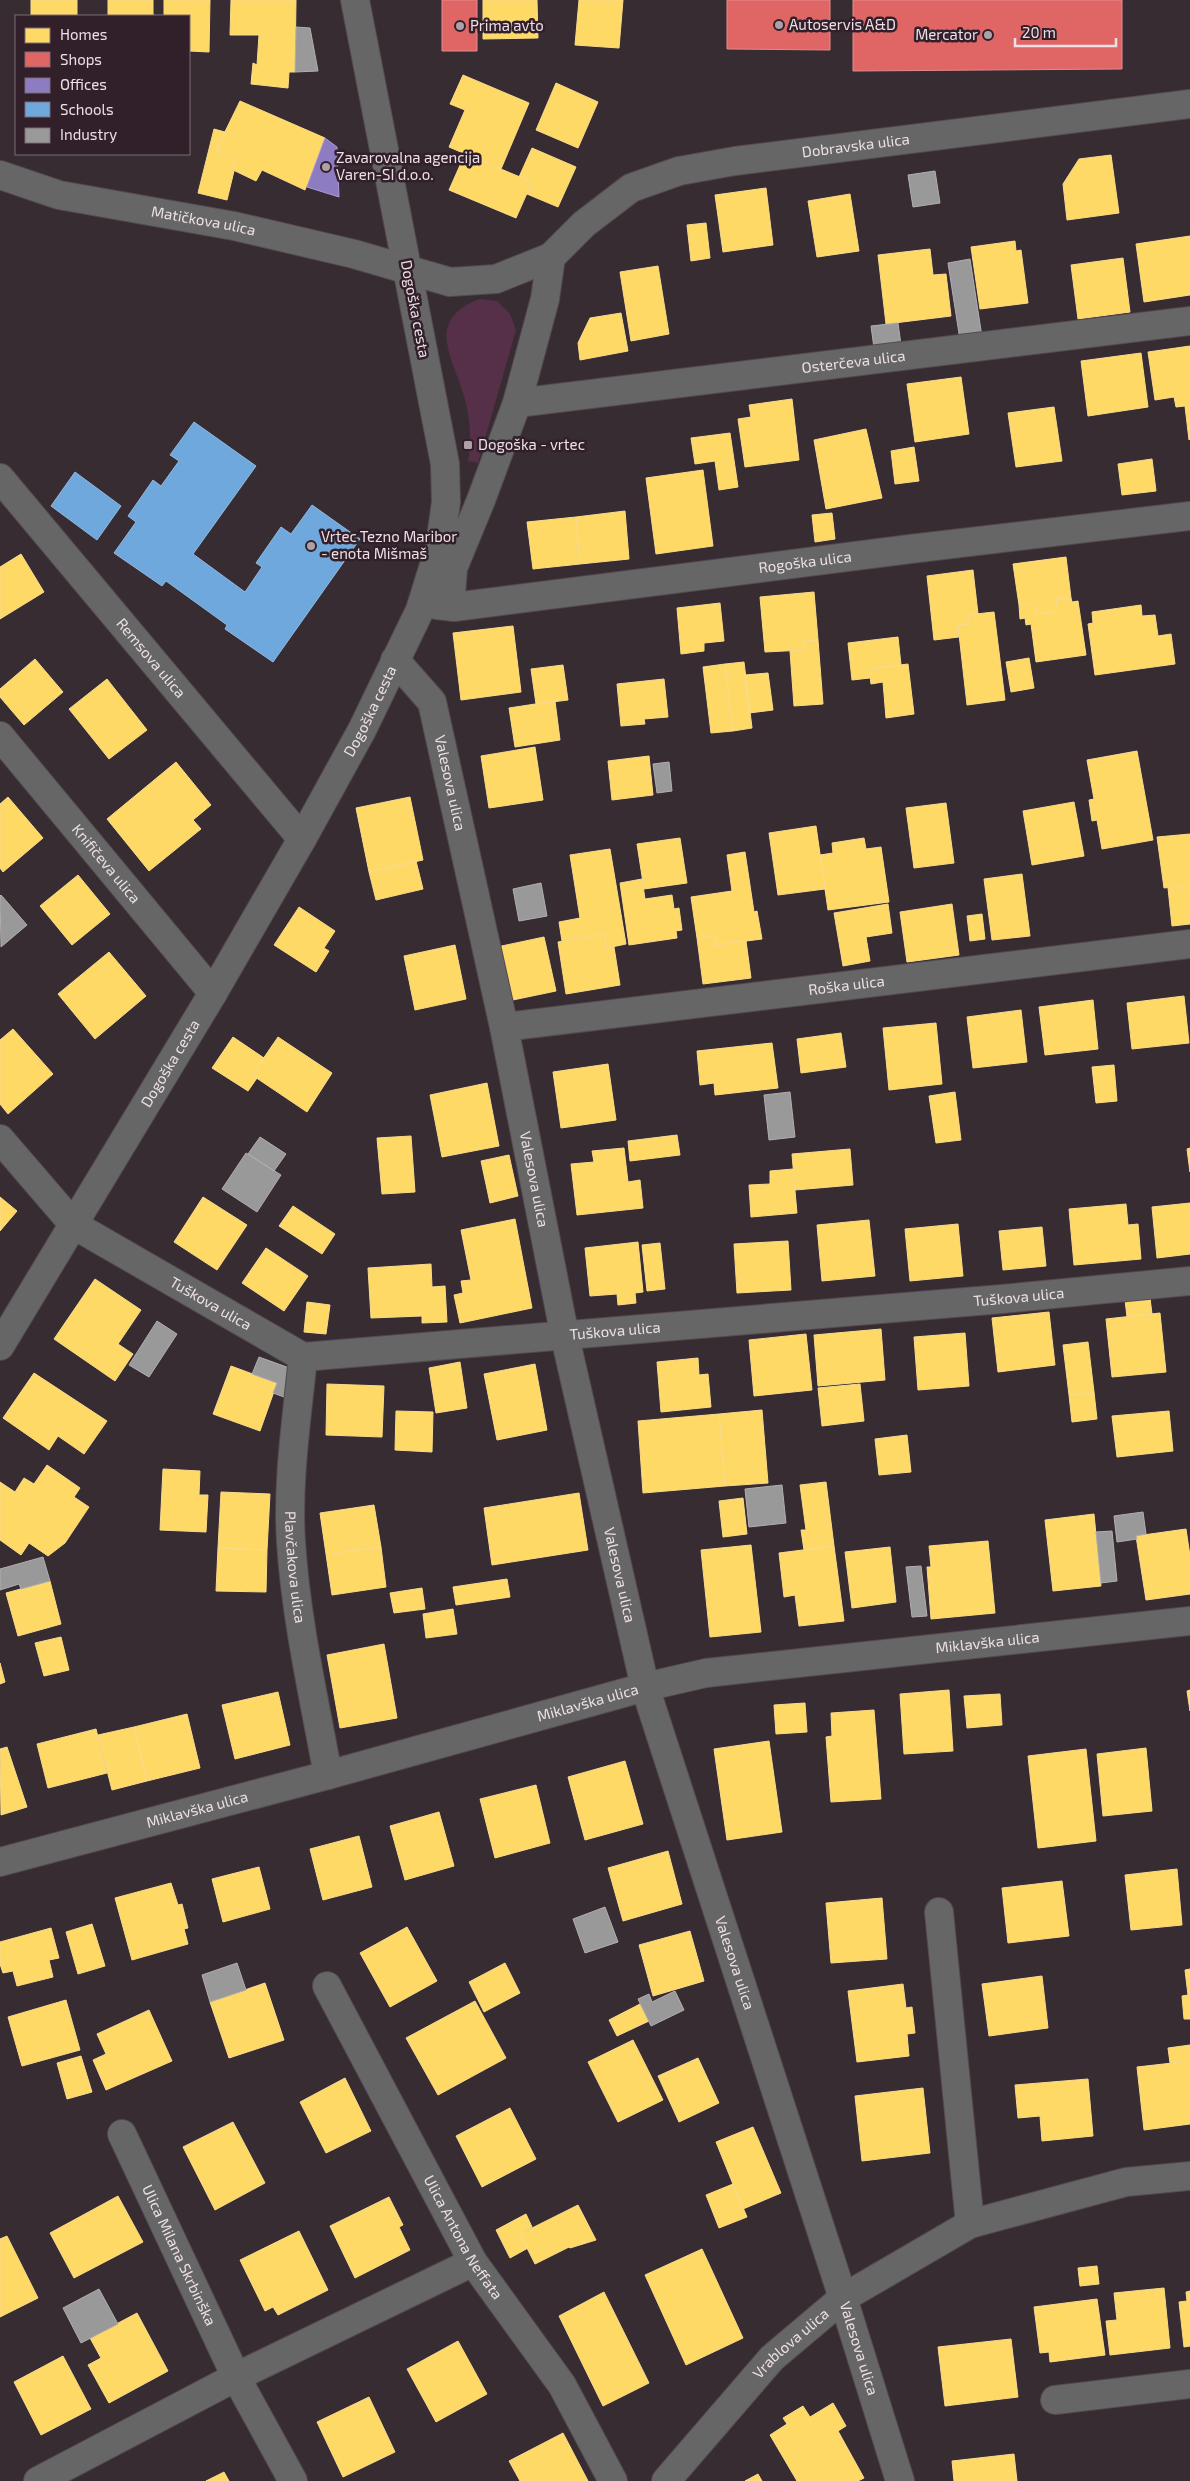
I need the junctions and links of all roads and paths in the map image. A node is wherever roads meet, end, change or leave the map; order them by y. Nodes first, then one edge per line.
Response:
1 (355, 0) edge
2 (1190, 104) edge
3 (0, 175) edge
4 (550, 257) junction
5 (407, 268) junction
6 (1190, 321) edge
7 (517, 403) junction
8 (0, 478) edge
9 (1190, 516) edge
10 (422, 603) junction
11 (454, 607) junction
12 (395, 660) junction
13 (0, 736) edge
14 (302, 839) junction
15 (1190, 944) edge
16 (213, 993) junction
17 (504, 1028) junction
18 (0, 1139) edge
19 (74, 1225) junction
20 (1190, 1281) edge
21 (565, 1336) junction
22 (0, 1346) edge
23 (304, 1357) junction
24 (1190, 1621) edge
25 (645, 1686) junction
26 (328, 1775) junction
27 (0, 1862) edge
28 (939, 1912) dead end
29 (327, 1986) dead end
30 (122, 2134) dead end
31 (1190, 2176) edge
32 (970, 2224) junction
33 (473, 2262) junction
34 (843, 2298) junction
35 (236, 2377) junction
36 (1190, 2384) edge
37 (1056, 2400) dead end
38 (38, 2481) edge
39 (293, 2481) edge
40 (613, 2481) edge
41 (666, 2481) edge
42 (900, 2481) edge

1 - 5 street, Dogoška cesta
2 - 4 street, Dobravska ulica
3 - 5 street, Matičkova ulica
4 - 5 street, Dobravska ulica
4 - 7 street
5 - 10 street, Dogoška cesta
6 - 7 street, Osterčeva ulica
7 - 11 street
8 - 14 street, Remsova ulica
9 - 11 street, Rogoška ulica
10 - 11 street, Rogoška ulica
10 - 12 street, Dogoška cesta
12 - 14 street, Dogoška cesta
12 - 17 street, Valesova ulica
13 - 16 street, Knifičeva ulica
14 - 16 street, Dogoška cesta
15 - 17 street, Roška ulica
16 - 19 street, Dogoška cesta
17 - 21 street, Valesova ulica
18 - 19 street, Tuškova ulica
19 - 22 street, Dogoška cesta
19 - 23 street, Tuškova ulica
20 - 21 street, Tuškova ulica
21 - 23 street, Tuškova ulica
21 - 25 street, Valesova ulica
23 - 26 street, Plavčakova ulica
24 - 25 street, Miklavška ulica
25 - 26 street, Miklavška ulica
25 - 34 street, Valesova ulica
26 - 27 street, Miklavška ulica
28 - 32 street
29 - 33 street, Ulica Antona Neffata
30 - 35 street, Ulica Milana Skrbinška
31 - 32 street, Vrablova ulica
32 - 34 street, Vrablova ulica
33 - 35 street
33 - 40 street, Ulica Antona Neffata
34 - 41 street, Vrablova ulica
34 - 42 street, Valesova ulica
35 - 38 street
35 - 39 street, Ulica Milana Skrbinška
36 - 37 street

